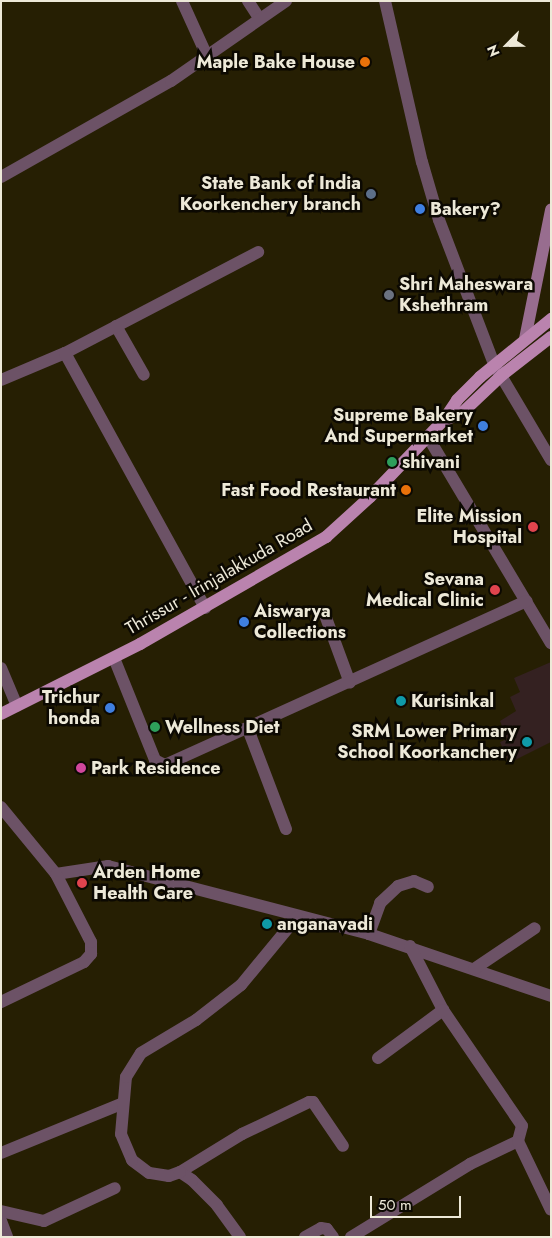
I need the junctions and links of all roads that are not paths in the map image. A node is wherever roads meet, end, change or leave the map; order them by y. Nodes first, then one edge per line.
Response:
1 (182, 1) edge
2 (248, 1) edge
3 (286, 1) edge
4 (385, 1) edge
5 (259, 18) junction
6 (207, 56) junction
7 (1, 177) edge
8 (551, 210) edge
9 (258, 252) dead end
10 (551, 319) edge
11 (116, 326) junction
12 (551, 337) edge
13 (525, 340) junction
14 (65, 353) junction
15 (494, 364) junction
16 (144, 375) dead end
17 (502, 375) junction
18 (1, 380) edge
19 (443, 421) junction
20 (428, 437) junction
21 (551, 460) edge
22 (527, 601) junction
23 (205, 608) junction
24 (324, 615) dead end
25 (551, 642) edge
26 (114, 658) junction
27 (1, 668) edge
28 (350, 683) junction
29 (17, 706) junction
30 (1, 714) edge
31 (248, 729) junction
32 (1, 807) edge
33 (286, 829) dead end
34 (56, 874) junction
35 (428, 887) dead end
36 (298, 917) junction
37 (535, 928) dead end
38 (369, 934) junction
39 (410, 946) junction
40 (474, 969) junction
41 (551, 996) edge
42 (1, 1002) edge
43 (443, 1010) junction
44 (378, 1058) dead end
45 (121, 1104) junction
46 (518, 1141) junction
47 (343, 1146) dead end
48 (1, 1153) edge
49 (180, 1172) junction
50 (115, 1188) dead end
51 (551, 1210) edge
52 (1, 1211) edge
53 (1, 1221) edge
54 (7, 1237) edge
55 (240, 1237) edge
56 (305, 1237) edge
57 (333, 1237) edge
58 (351, 1237) edge

1 - 6 street
2 - 5 street
3 - 5 street
4 - 15 street
5 - 6 street
6 - 7 street
8 - 13 main road
9 - 11 street
10 - 13 main road
11 - 14 street
11 - 16 street
12 - 17 main road, Thrissur - Irinjalakkuda Road
13 - 15 main road
14 - 18 street
14 - 23 street
15 - 17 street
15 - 19 main road
17 - 19 main road, Thrissur - Irinjalakkuda Road
17 - 21 street
19 - 20 main road, Thrissur - Irinjalakkuda Road
20 - 22 street
20 - 23 main road, Thrissur - Irinjalakkuda Road
22 - 25 street
22 - 28 street
23 - 26 main road, Thrissur - Irinjalakkuda Road
24 - 28 street
26 - 29 main road, Thrissur - Irinjalakkuda Road
26 - 31 street
27 - 29 street
28 - 31 street
29 - 30 main road, Thrissur - Irinjalakkuda Road
31 - 33 street
32 - 34 street
34 - 36 street
34 - 42 street
35 - 38 street
36 - 38 street
36 - 45 street
37 - 40 street
38 - 39 street
39 - 40 street
39 - 43 street
40 - 41 street
43 - 44 street
43 - 46 street
45 - 48 street
45 - 49 street
46 - 51 street
46 - 58 street
47 - 49 street
49 - 55 street
50 - 52 street
53 - 54 street
56 - 57 street

